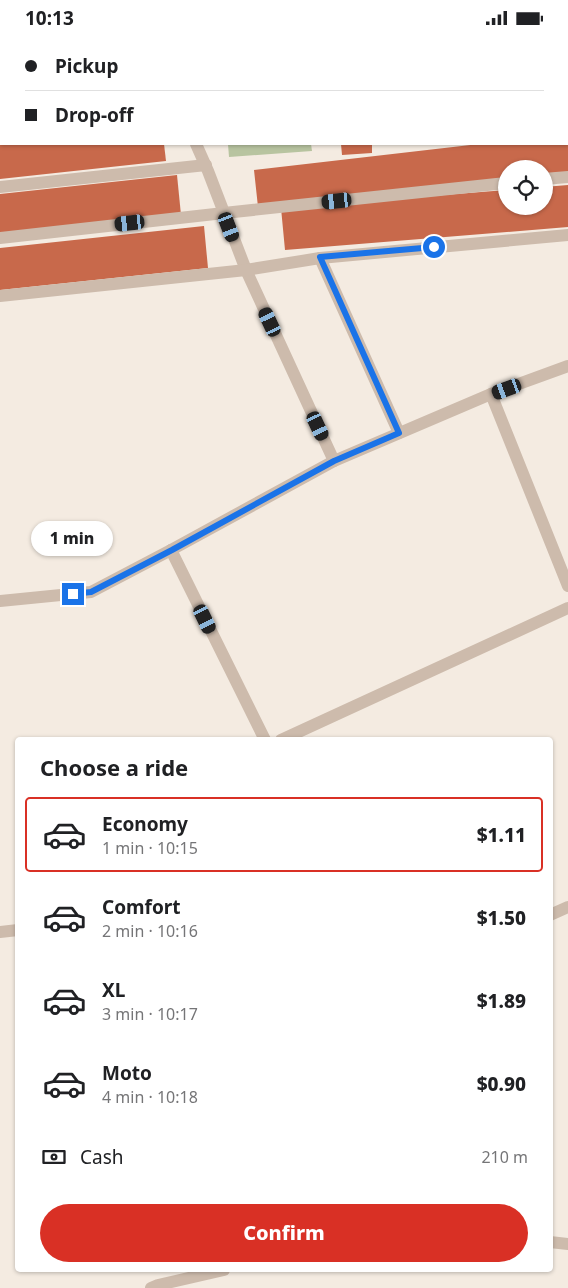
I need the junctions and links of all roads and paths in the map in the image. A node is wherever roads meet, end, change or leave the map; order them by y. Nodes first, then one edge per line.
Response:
1 (196, 145) edge
2 (206, 165) junction
3 (568, 177) edge
4 (553, 178) edge
5 (498, 184) edge
6 (0, 187) edge
7 (224, 213) junction
8 (568, 235) edge
9 (0, 238) edge
10 (320, 257) junction
11 (246, 270) junction
12 (0, 296) edge
13 (568, 366) edge
14 (491, 394) junction
15 (399, 433) junction
16 (334, 461) junction
17 (172, 550) junction
18 (568, 586) edge
19 (0, 601) edge
20 (568, 608) edge
21 (264, 737) edge
22 (288, 737) edge
23 (568, 907) edge
24 (553, 914) edge
25 (15, 930) edge
26 (0, 932) edge
27 (553, 1242) edge
28 (568, 1244) edge
29 (215, 1272) edge
30 (151, 1288) edge

1 - 2 street
2 - 6 street
2 - 7 street
3 - 4 street
5 - 7 street
7 - 9 street
7 - 11 street
8 - 10 street
10 - 11 street
10 - 15 street
11 - 12 street
11 - 16 street
13 - 14 street
14 - 15 street
14 - 18 street
15 - 16 street
16 - 17 street
17 - 19 street
17 - 21 street
20 - 22 street
23 - 24 street
25 - 26 street
27 - 28 street
29 - 30 street

